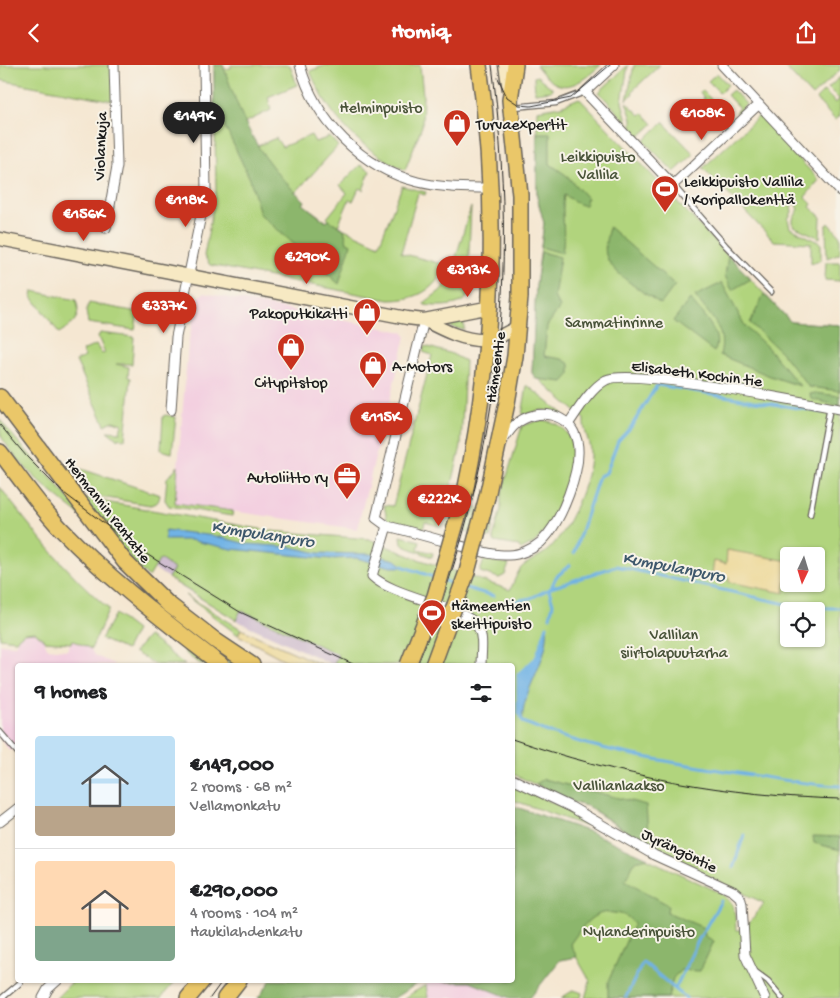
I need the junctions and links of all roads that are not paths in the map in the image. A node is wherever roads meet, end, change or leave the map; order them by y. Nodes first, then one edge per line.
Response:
1 (114, 65) edge
2 (204, 65) edge
3 (300, 65) edge
4 (480, 65) edge
5 (505, 65) edge
6 (515, 65) edge
7 (614, 65) edge
8 (722, 65) edge
9 (585, 92) junction
10 (511, 104) junction
11 (759, 104) junction
12 (673, 185) junction
13 (491, 189) junction
14 (840, 191) edge
15 (106, 228) dead end
16 (0, 239) edge
17 (188, 275) junction
18 (771, 293) dead end
19 (491, 307) junction
20 (424, 320) junction
21 (518, 327) junction
22 (488, 340) junction
23 (0, 397) edge
24 (830, 407) junction
25 (840, 409) edge
26 (171, 410) dead end
27 (569, 423) junction
28 (499, 447) junction
29 (0, 452) edge
30 (810, 514) dead end
31 (387, 526) junction
32 (218, 663) edge
33 (249, 663) edge
34 (409, 663) edge
35 (434, 663) edge
36 (481, 663) edge
37 (0, 732) edge
38 (15, 750) edge
39 (515, 780) edge
40 (15, 810) edge
41 (0, 822) edge
42 (750, 969) junction
43 (20, 983) dead end
44 (55, 983) edge
45 (200, 983) edge
46 (237, 983) edge
47 (2, 998) edge
48 (44, 998) edge
49 (188, 998) edge
50 (225, 998) edge
51 (765, 998) edge
52 (782, 998) edge

1 - 15 street, Violankuja
2 - 17 street
3 - 13 street
4 - 13 main road, Hämeentie
5 - 10 street, Hämeentie
6 - 10 main road
7 - 9 street
8 - 11 street
9 - 10 lane
9 - 12 street
10 - 21 main road, Hämeentie
11 - 12 street
11 - 14 street
12 - 18 lane
13 - 19 main road, Hämeentie
16 - 17 street
17 - 20 street
17 - 26 street
19 - 20 street
19 - 22 main road, Hämeentie
20 - 22 street
20 - 31 street
21 - 22 street
21 - 28 main road, Hämeentie
22 - 34 main road, Hämeentie, bridge
23 - 33 main road, Hermannin rantatie
24 - 25 street, Elisabeth Kochin tie
24 - 27 street, Elisabeth Kochin tie
24 - 30 lane
27 - 28 street
27 - 31 street
28 - 35 main road, Hämeentie, bridge
29 - 32 main road
31 - 36 street
37 - 38 lane
39 - 42 street, Jyrängöntie
40 - 41 street
42 - 51 street, Jyrängöntie
42 - 52 lane
43 - 47 lane
44 - 48 street
45 - 49 main road
46 - 50 main road

